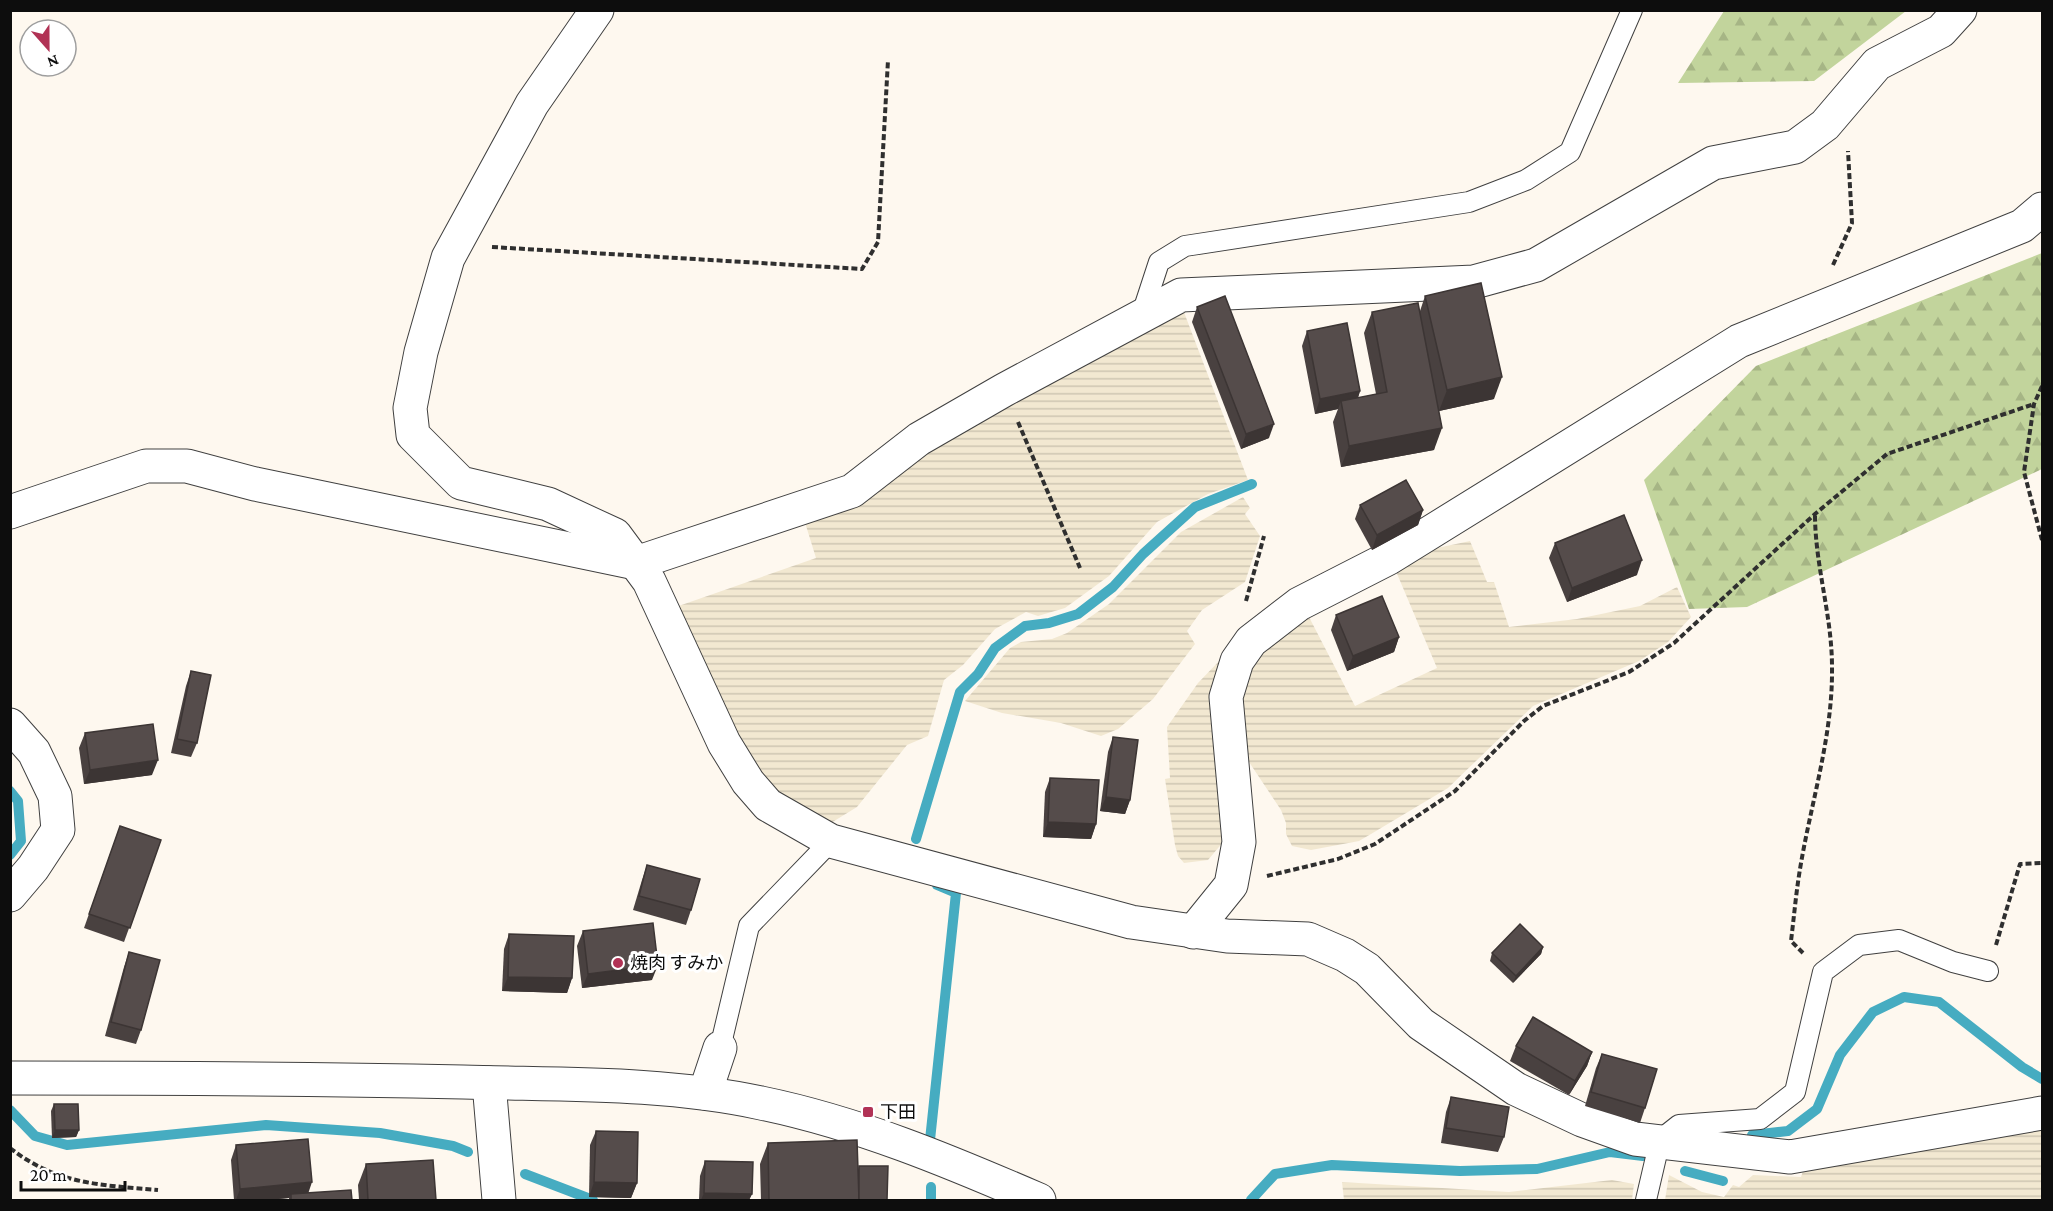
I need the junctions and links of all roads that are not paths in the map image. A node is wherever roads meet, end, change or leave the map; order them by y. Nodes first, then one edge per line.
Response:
1 (597, 10) edge
2 (1632, 10) edge
3 (1960, 10) edge
4 (2043, 209) edge
5 (1141, 317) junction
6 (10, 512) edge
7 (636, 563) junction
8 (10, 725) edge
9 (831, 841) junction
10 (10, 895) edge
11 (1193, 932) junction
12 (1988, 971) road end
13 (720, 1048) joint
14 (10, 1078) edge
15 (489, 1083) junction
16 (705, 1093) junction
17 (2043, 1113) edge
18 (1660, 1140) junction
19 (499, 1200) edge
20 (1039, 1200) edge
21 (1646, 1200) edge

1 - 7 street
2 - 5 lane
3 - 5 street
4 - 11 street
5 - 7 street
6 - 7 street
7 - 9 street
8 - 10 street
9 - 11 street
9 - 13 lane
11 - 18 street
12 - 18 lane
13 - 16 street
14 - 15 street
15 - 16 street
15 - 19 street
16 - 20 street
17 - 18 street
18 - 21 lane

